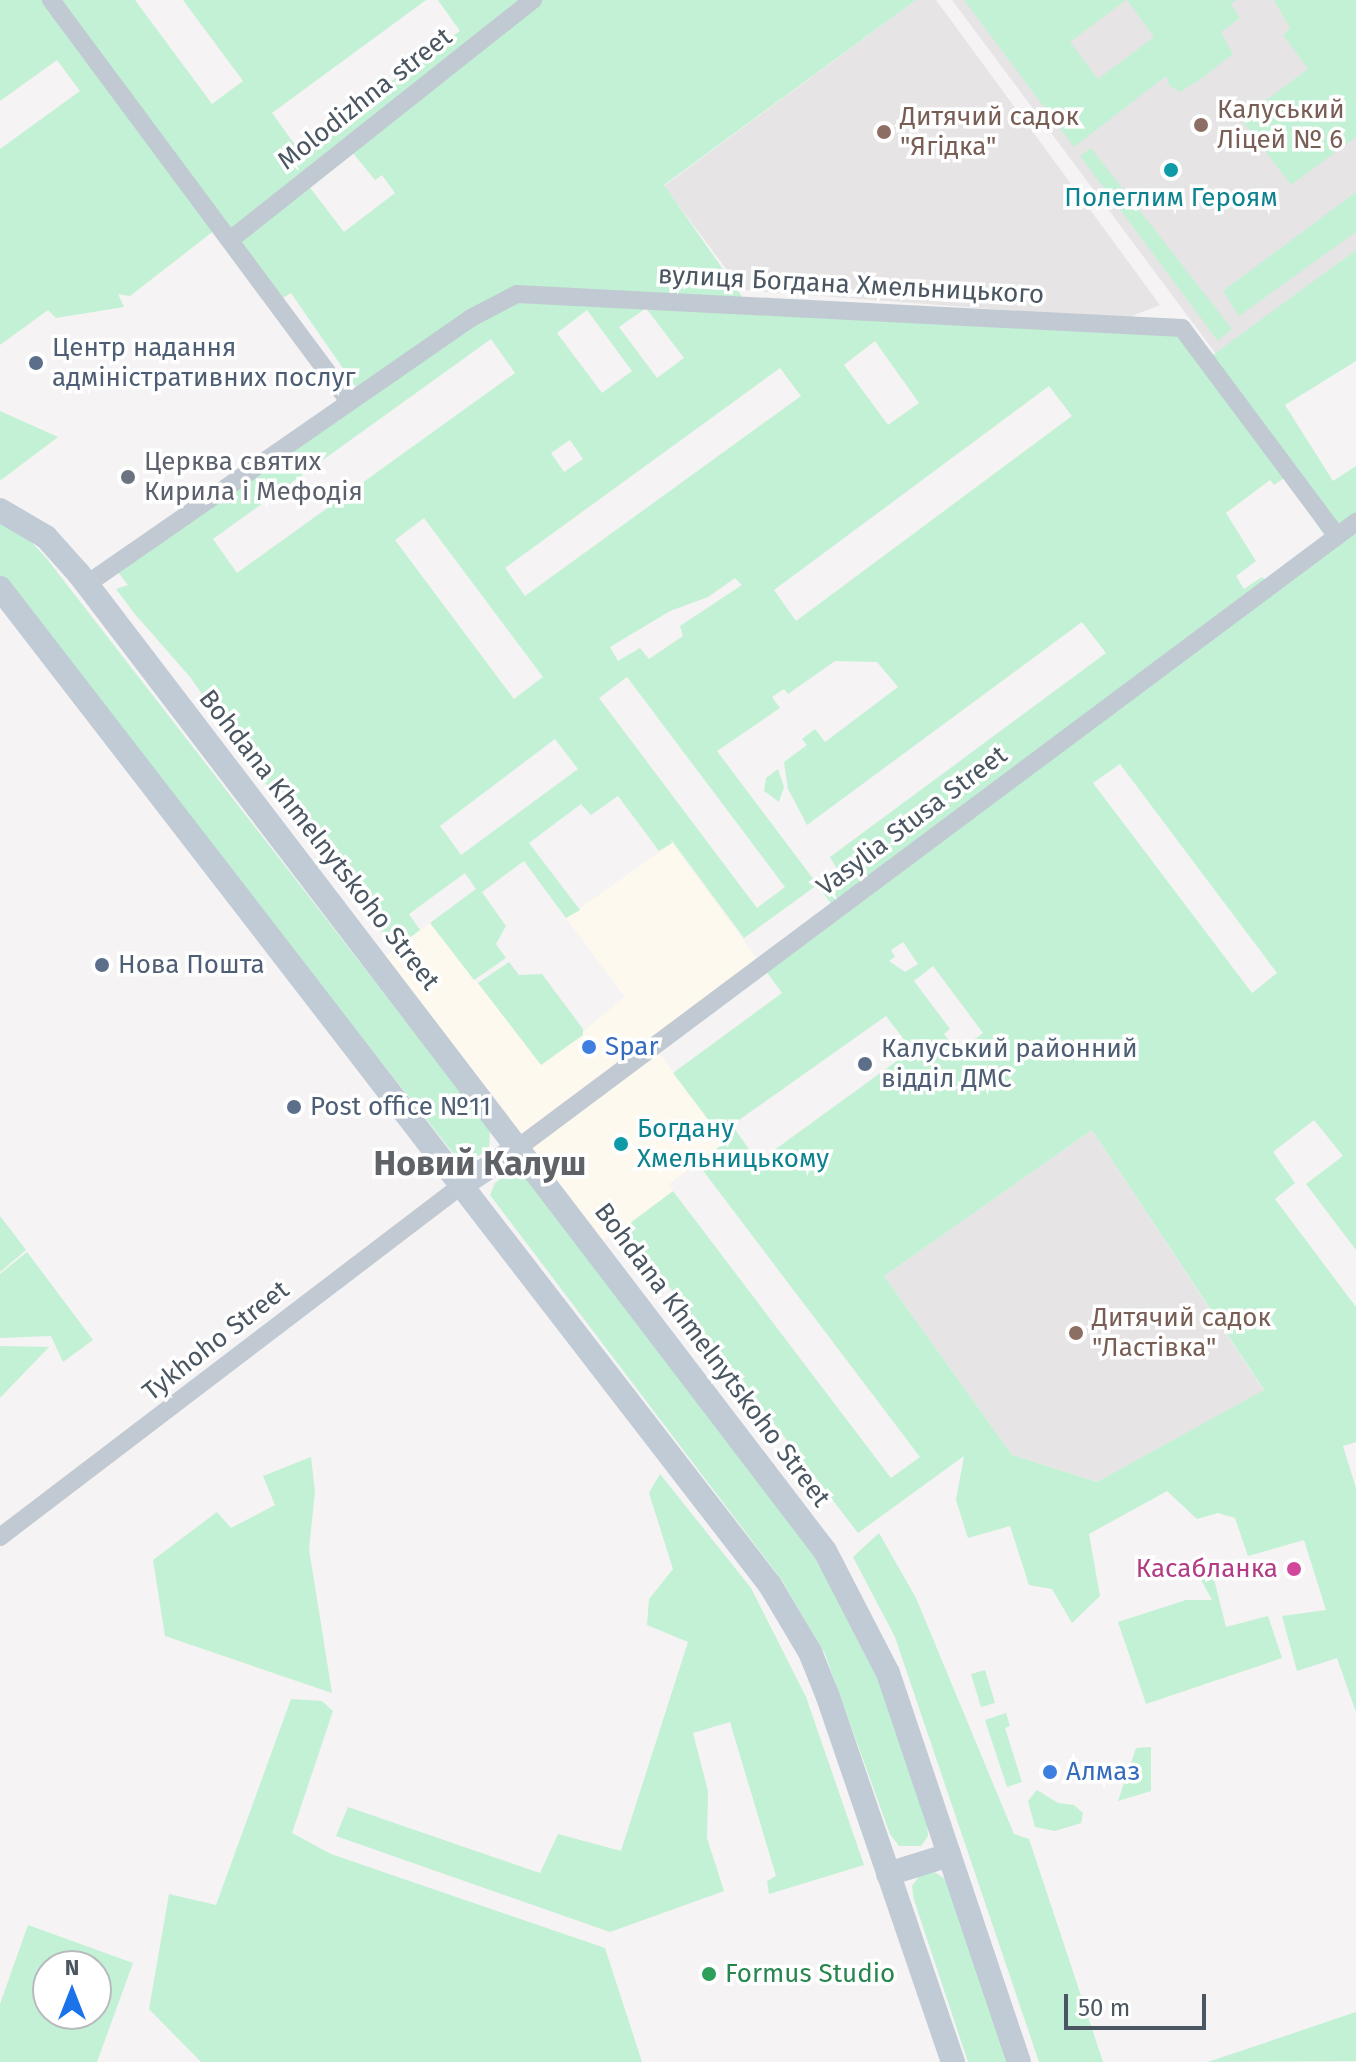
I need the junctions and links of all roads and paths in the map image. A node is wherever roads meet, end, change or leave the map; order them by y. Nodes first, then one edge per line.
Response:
1 (51, 0) edge
2 (533, 0) edge
3 (230, 240) junction
4 (348, 400) junction
5 (0, 510) edge
6 (1356, 522) edge
7 (1337, 536) junction
8 (87, 584) junction
9 (0, 588) edge
10 (519, 1147) junction
11 (462, 1185) junction
12 (0, 1537) edge
13 (949, 1855) junction
14 (888, 1874) junction
15 (953, 2062) edge
16 (1019, 2062) edge

1 - 3 street
2 - 3 street, Molodizhna street
3 - 4 street
4 - 7 street, вулиця Богдана Хмельницького
4 - 8 street
5 - 8 street, Bohdana Khmelnytskoho Street
6 - 7 street, Vasylia Stusa Street
7 - 10 street, Vasylia Stusa Street
8 - 10 street, Bohdana Khmelnytskoho Street
9 - 11 street
10 - 11 street
10 - 13 street, Bohdana Khmelnytskoho Street
11 - 12 street, Tykhoho Street
11 - 14 street
13 - 14 street
13 - 16 street, Bohdana Khmelnytskoho Street
14 - 15 street

